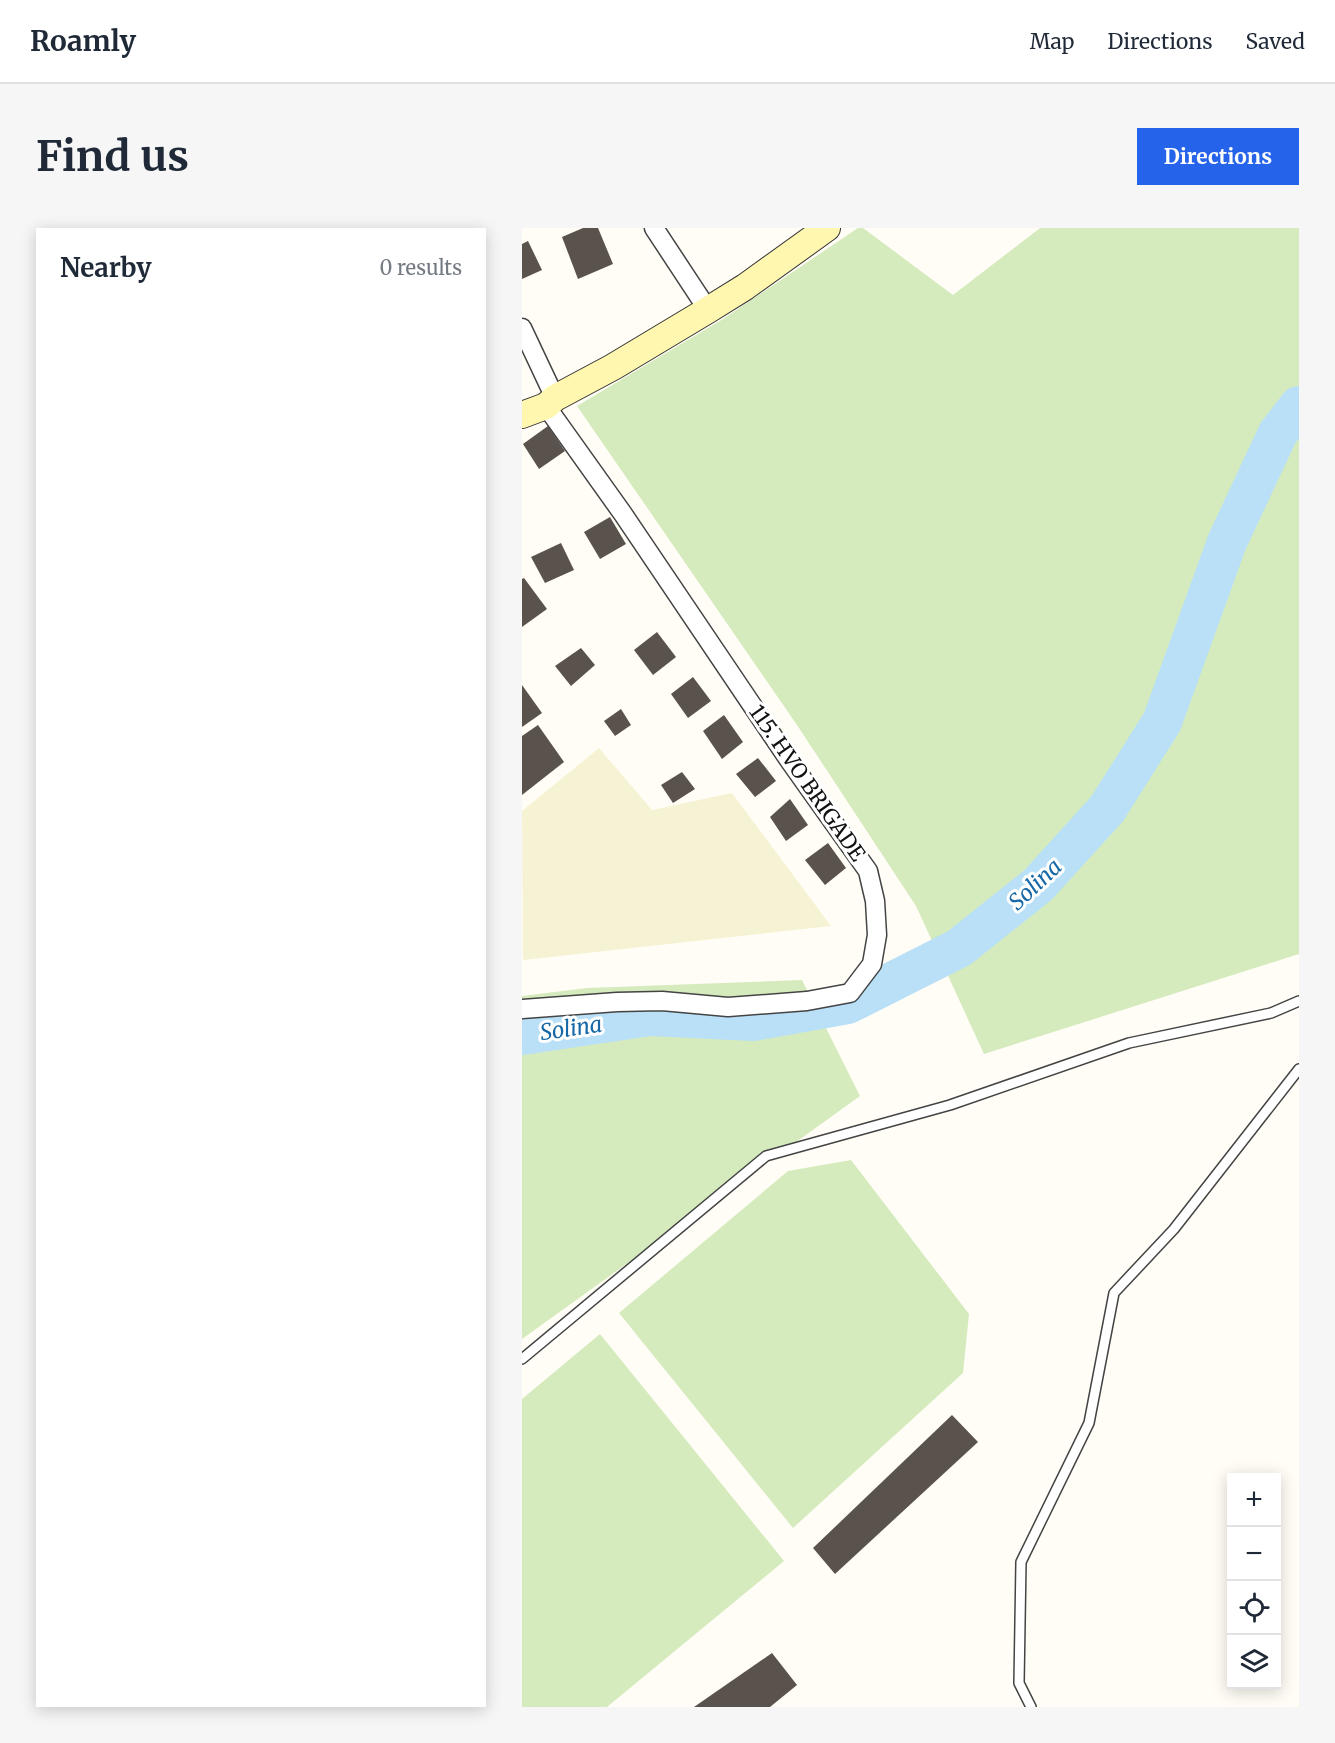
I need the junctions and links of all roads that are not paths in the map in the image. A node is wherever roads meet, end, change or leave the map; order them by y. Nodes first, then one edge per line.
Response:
1 (654, 228) edge
2 (827, 228) edge
3 (708, 310) junction
4 (522, 328) edge
5 (550, 402) junction
6 (522, 415) edge
7 (1299, 1001) edge
8 (522, 1009) edge
9 (1299, 1070) edge
10 (522, 1359) edge
11 (1031, 1707) edge

1 - 3 street
2 - 3 main road
3 - 5 main road
4 - 5 street, 115. HVO BRIGADE
5 - 6 main road
5 - 8 street, 115. HVO BRIGADE
7 - 10 lane
9 - 11 lane

